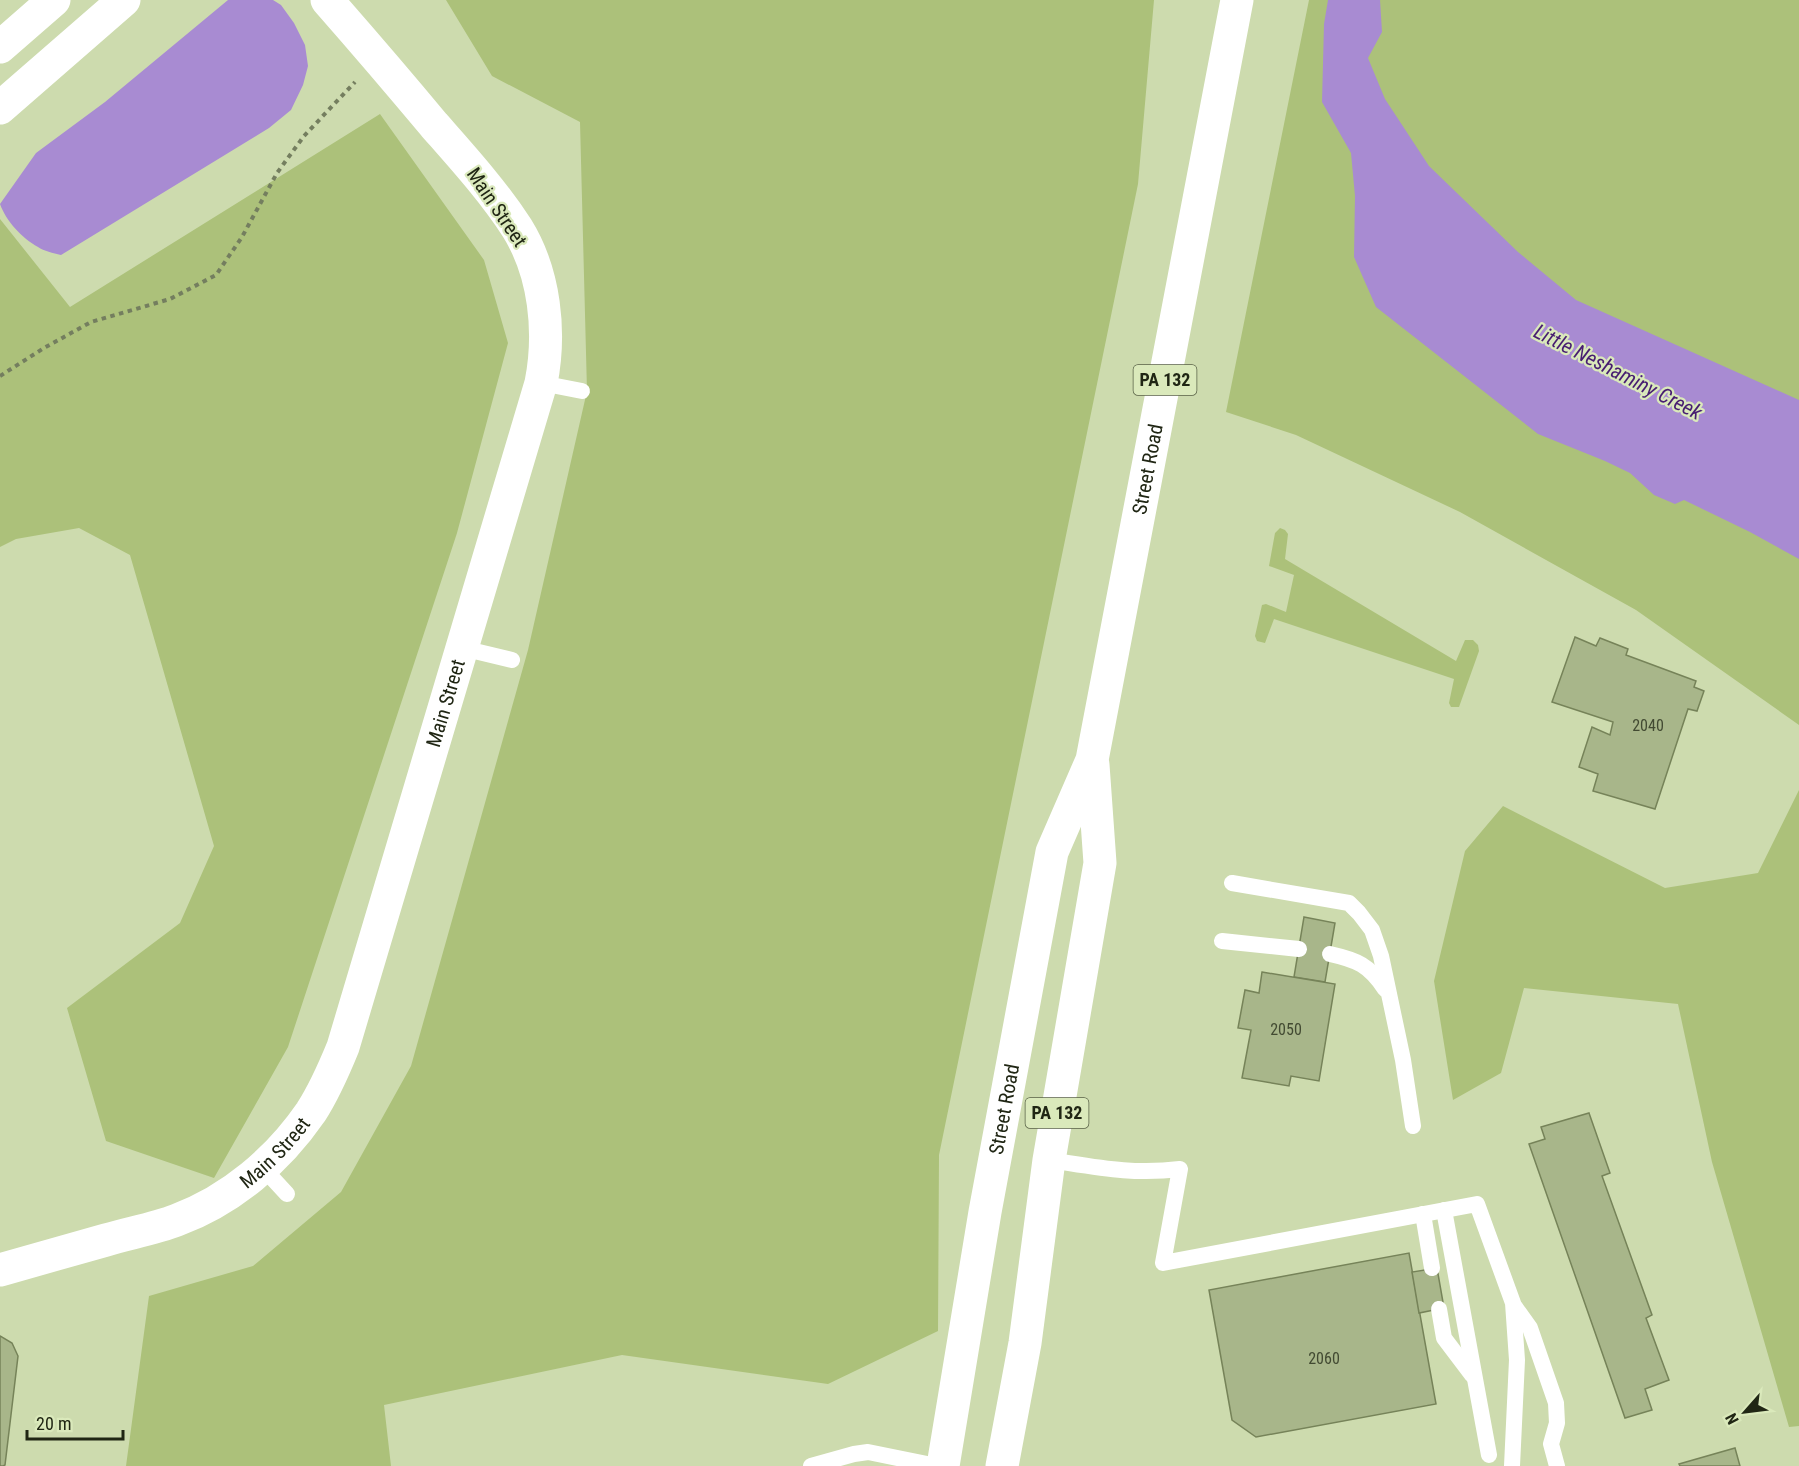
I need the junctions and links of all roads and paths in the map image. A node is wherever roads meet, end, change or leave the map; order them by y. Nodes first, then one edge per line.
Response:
1 (54, 0) edge
2 (124, 0) edge
3 (327, 0) edge
4 (1237, 0) edge
5 (0, 46) edge
6 (379, 60) junction
7 (0, 108) edge
8 (0, 376) edge
9 (541, 383) junction
10 (582, 391) dead end
11 (462, 648) junction
12 (512, 660) dead end
13 (1092, 760) junction
14 (1232, 883) dead end
15 (1222, 941) dead end
16 (1299, 950) dead end
17 (1330, 954) dead end
18 (1389, 995) junction
19 (1413, 1126) dead end
20 (1049, 1160) junction
21 (263, 1168) junction
22 (287, 1194) dead end
23 (1444, 1210) junction
24 (1423, 1214) junction
25 (1432, 1268) dead end
26 (0, 1270) edge
27 (1513, 1303) junction
28 (1439, 1309) dead end
29 (1475, 1378) junction
30 (1489, 1455) dead end
31 (811, 1466) edge
32 (937, 1466) edge
33 (943, 1466) edge
34 (1002, 1466) edge
35 (1512, 1466) edge
36 (1557, 1466) edge

1 - 5 main road
2 - 7 main road
3 - 6 main road, Main Street
4 - 13 main road, Street Road / PA 132
6 - 8 path
6 - 9 main road, Main Street
9 - 10 lane
9 - 11 main road, Main Street
11 - 12 lane
11 - 21 main road, Main Street
13 - 20 main road, Street Road / PA 132
13 - 33 main road, Street Road / PA 132
14 - 18 lane
15 - 16 lane
17 - 18 lane
18 - 19 lane
20 - 24 lane
20 - 34 main road, Street Road / PA 132
21 - 22 lane
21 - 26 main road, Main Street
23 - 24 lane
23 - 27 lane
23 - 29 lane
24 - 25 lane
27 - 35 lane
27 - 36 lane
28 - 29 lane
29 - 30 lane
31 - 32 lane

